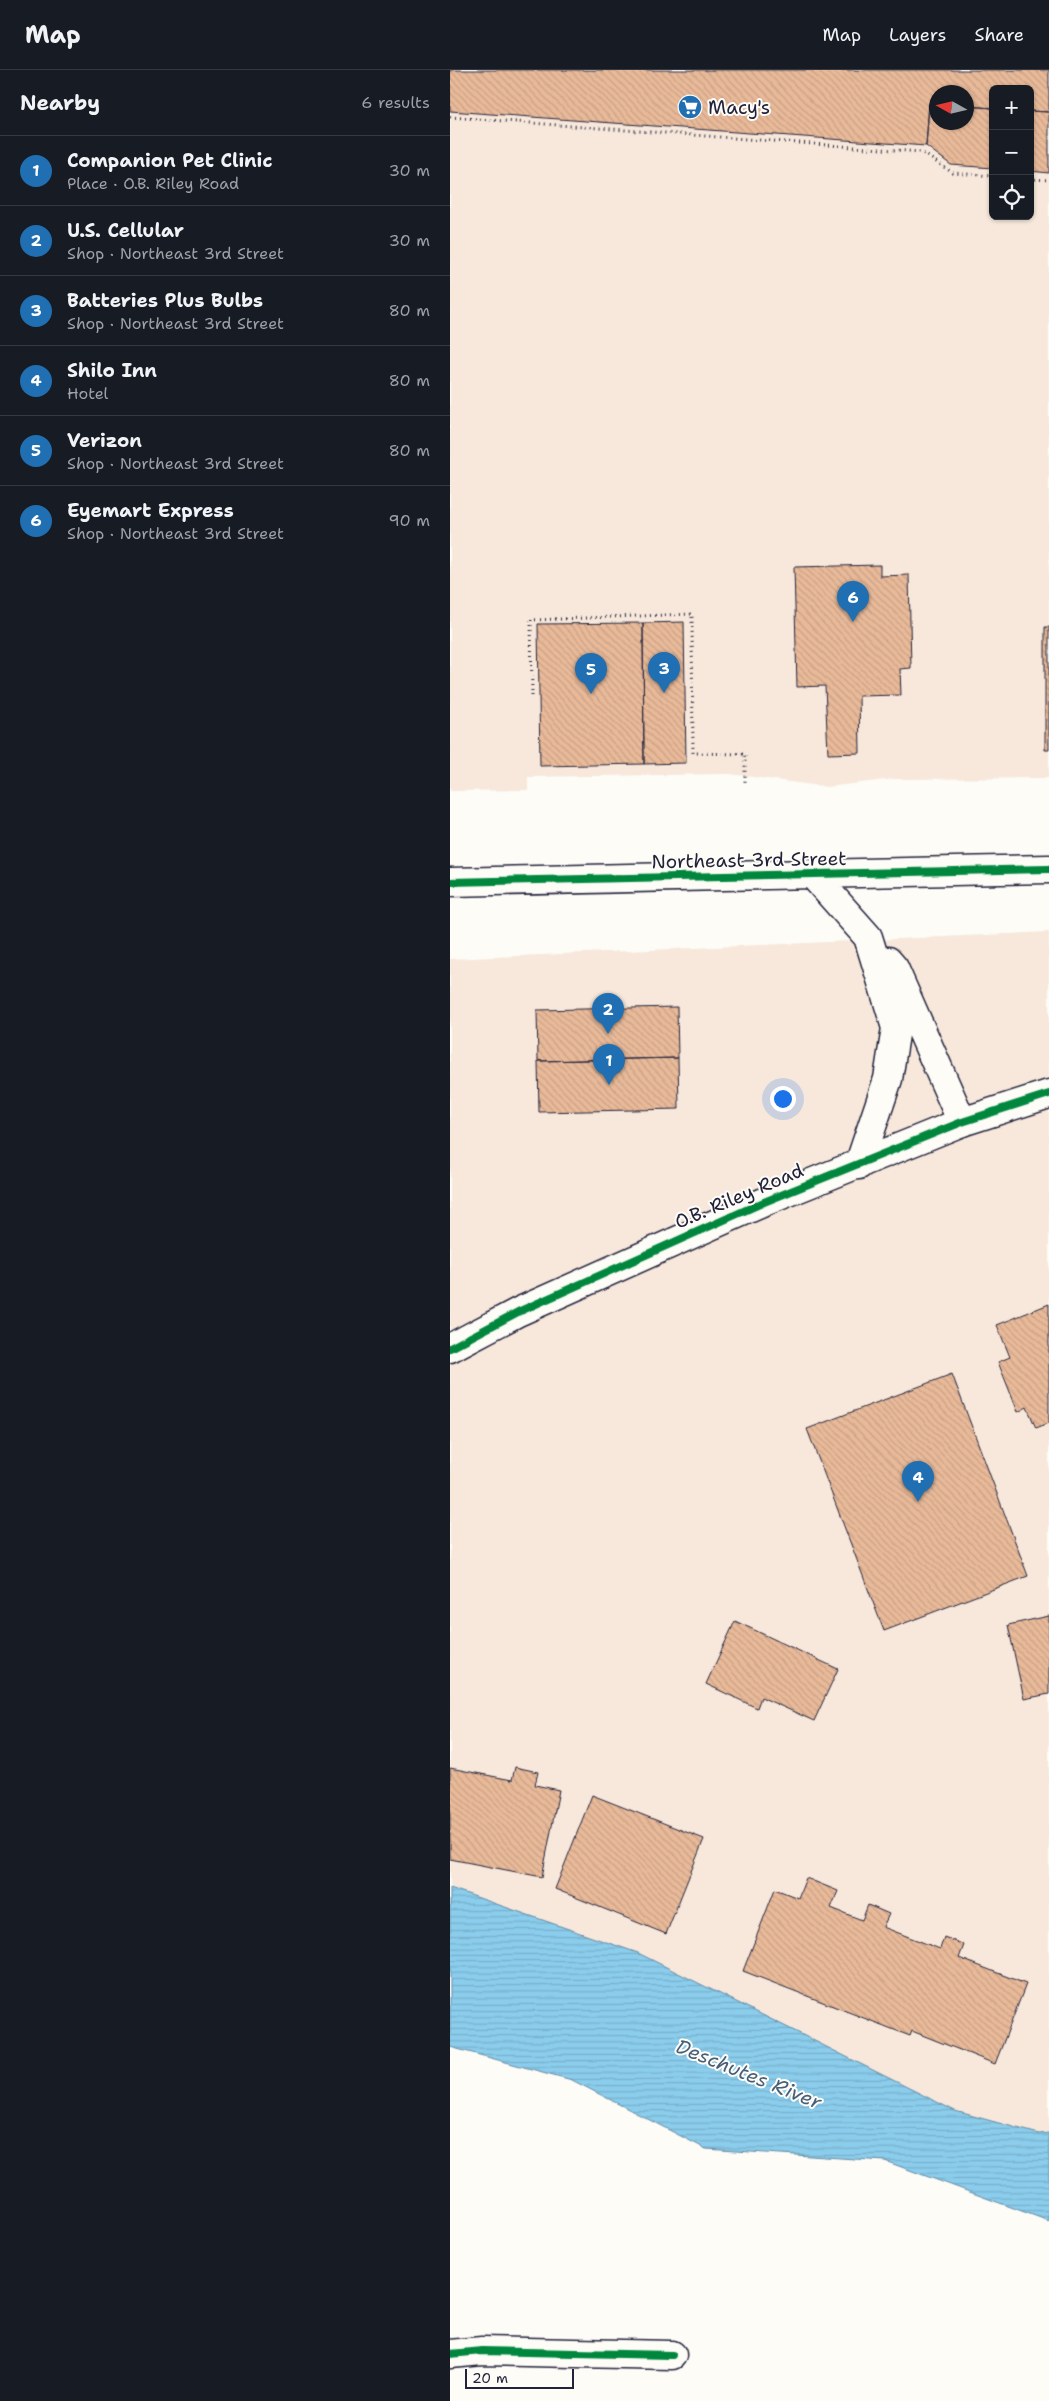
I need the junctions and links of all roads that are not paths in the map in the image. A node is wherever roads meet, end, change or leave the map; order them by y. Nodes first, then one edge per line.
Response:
1 (1049, 870) edge
2 (813, 875) junction
3 (450, 882) edge
4 (868, 937) junction
5 (1049, 1094) edge
6 (962, 1122) junction
7 (859, 1165) junction
8 (450, 1348) edge
9 (450, 2354) edge
10 (672, 2355) dead end

1 - 2 main road, Northeast 3rd Street
2 - 3 main road, Northeast 3rd Street
2 - 4 main road
4 - 6 main road
4 - 7 main road
5 - 6 main road, O.B. Riley Road
6 - 7 main road, O.B. Riley Road
7 - 8 main road, O.B. Riley Road
9 - 10 main road

